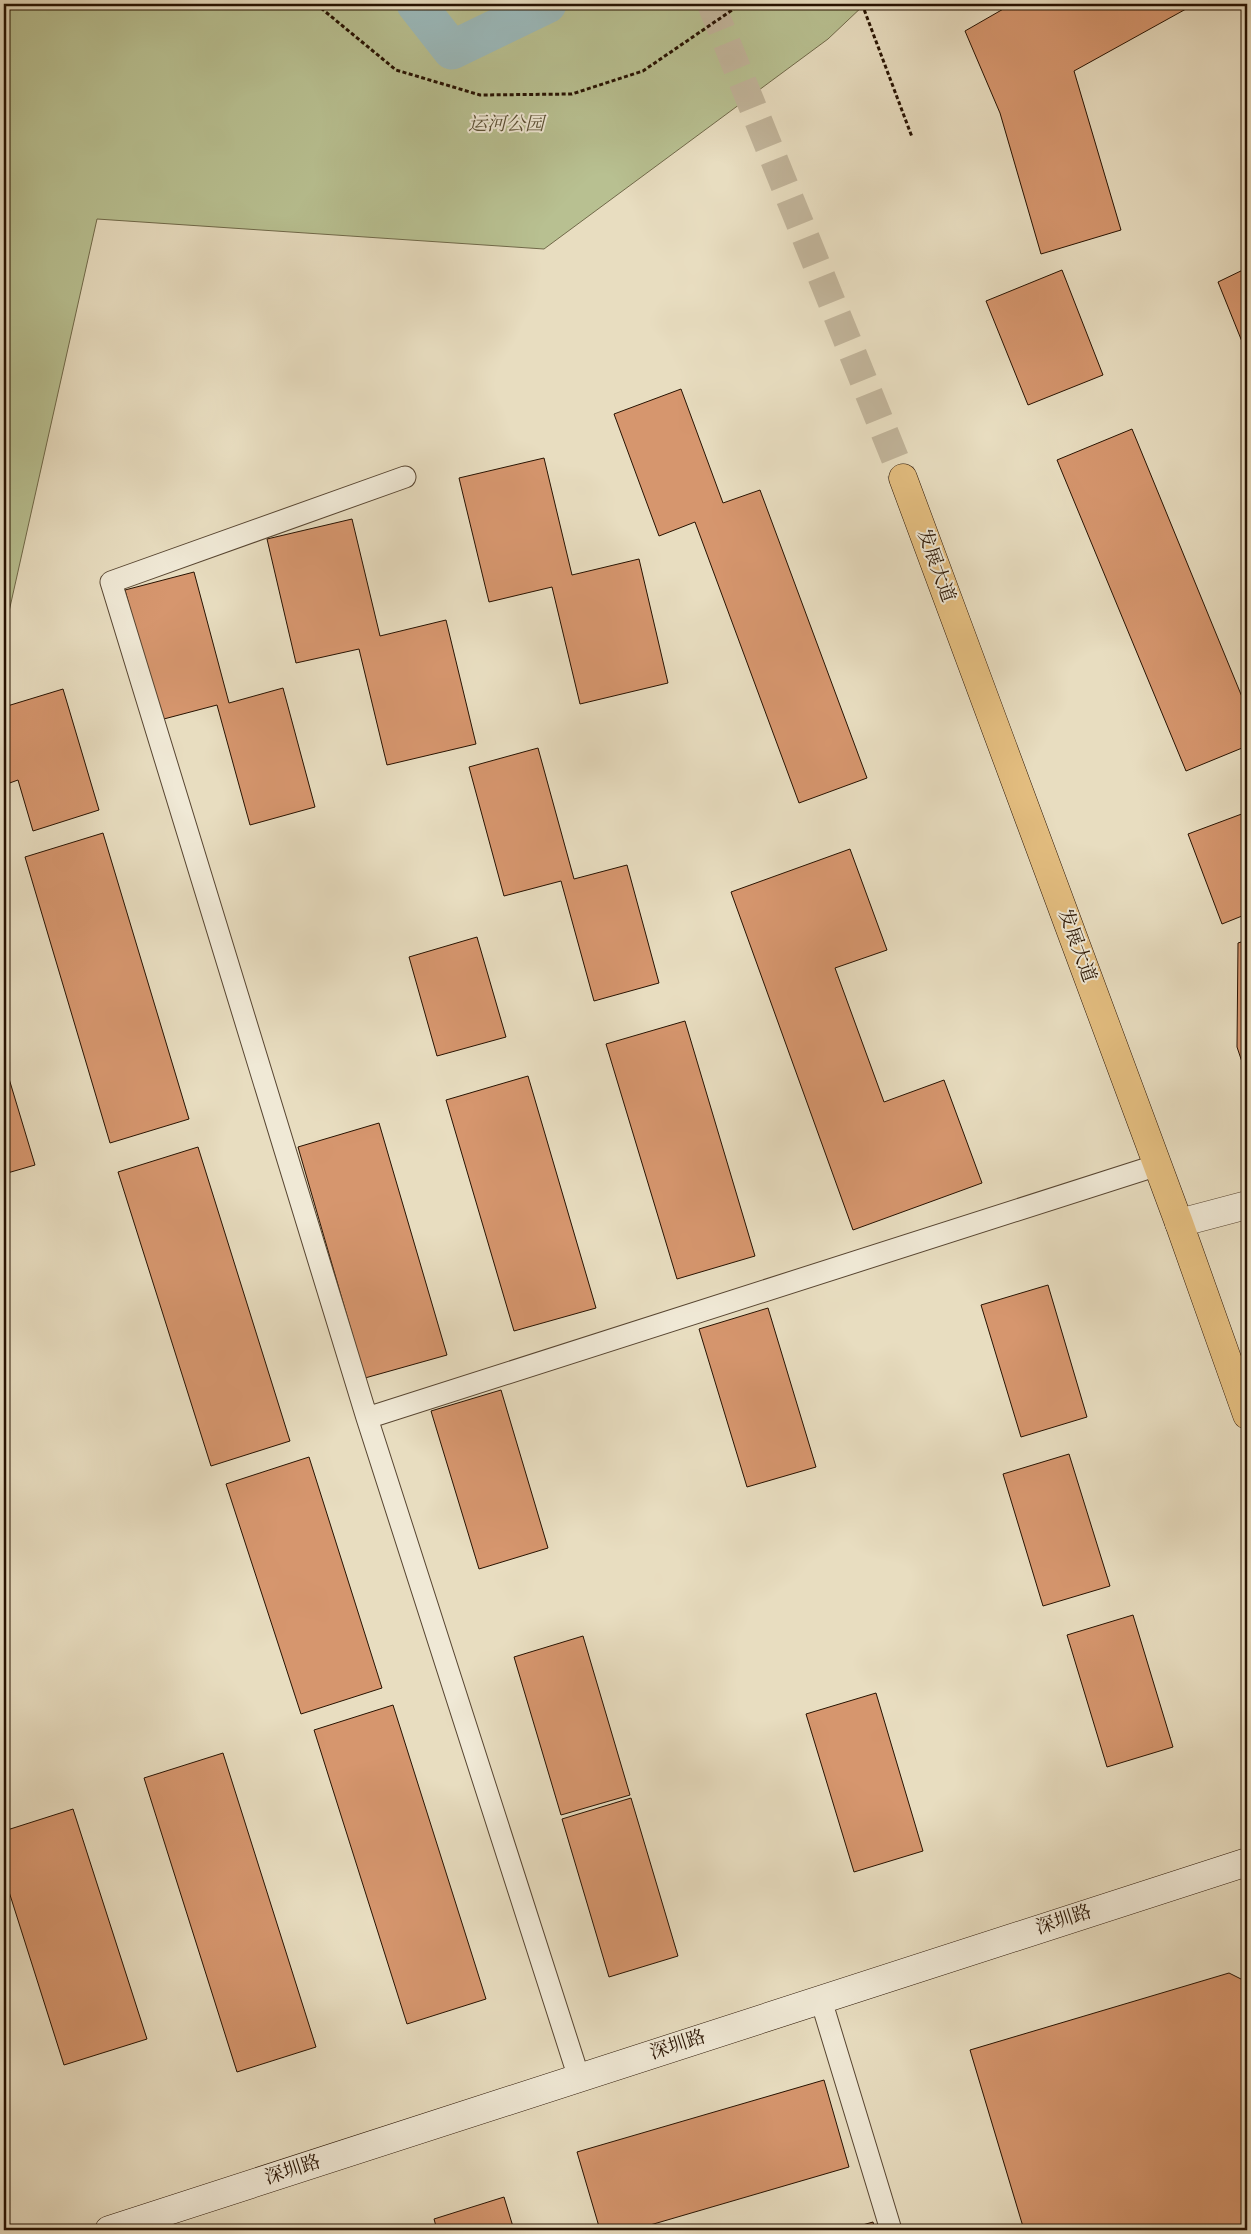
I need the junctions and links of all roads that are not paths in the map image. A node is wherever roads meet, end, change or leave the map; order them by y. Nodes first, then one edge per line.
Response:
1 (405, 477) dead end
2 (903, 478) tunnel mouth
3 (1158, 1165) junction
4 (1247, 1204) edge
5 (1179, 1223) junction
6 (1247, 1415) edge
7 (366, 1418) junction
8 (1247, 1862) edge
9 (821, 2000) junction
10 (579, 2078) junction
11 (109, 2230) edge
12 (891, 2230) edge

1 - 7 lane
2 - 3 main road, 发展大道
3 - 5 main road, 发展大道
3 - 7 lane
4 - 5 street
5 - 6 main road, 发展大道
7 - 10 lane
8 - 9 street, 深圳路
9 - 10 street, 深圳路
9 - 12 lane
10 - 11 street, 深圳路

